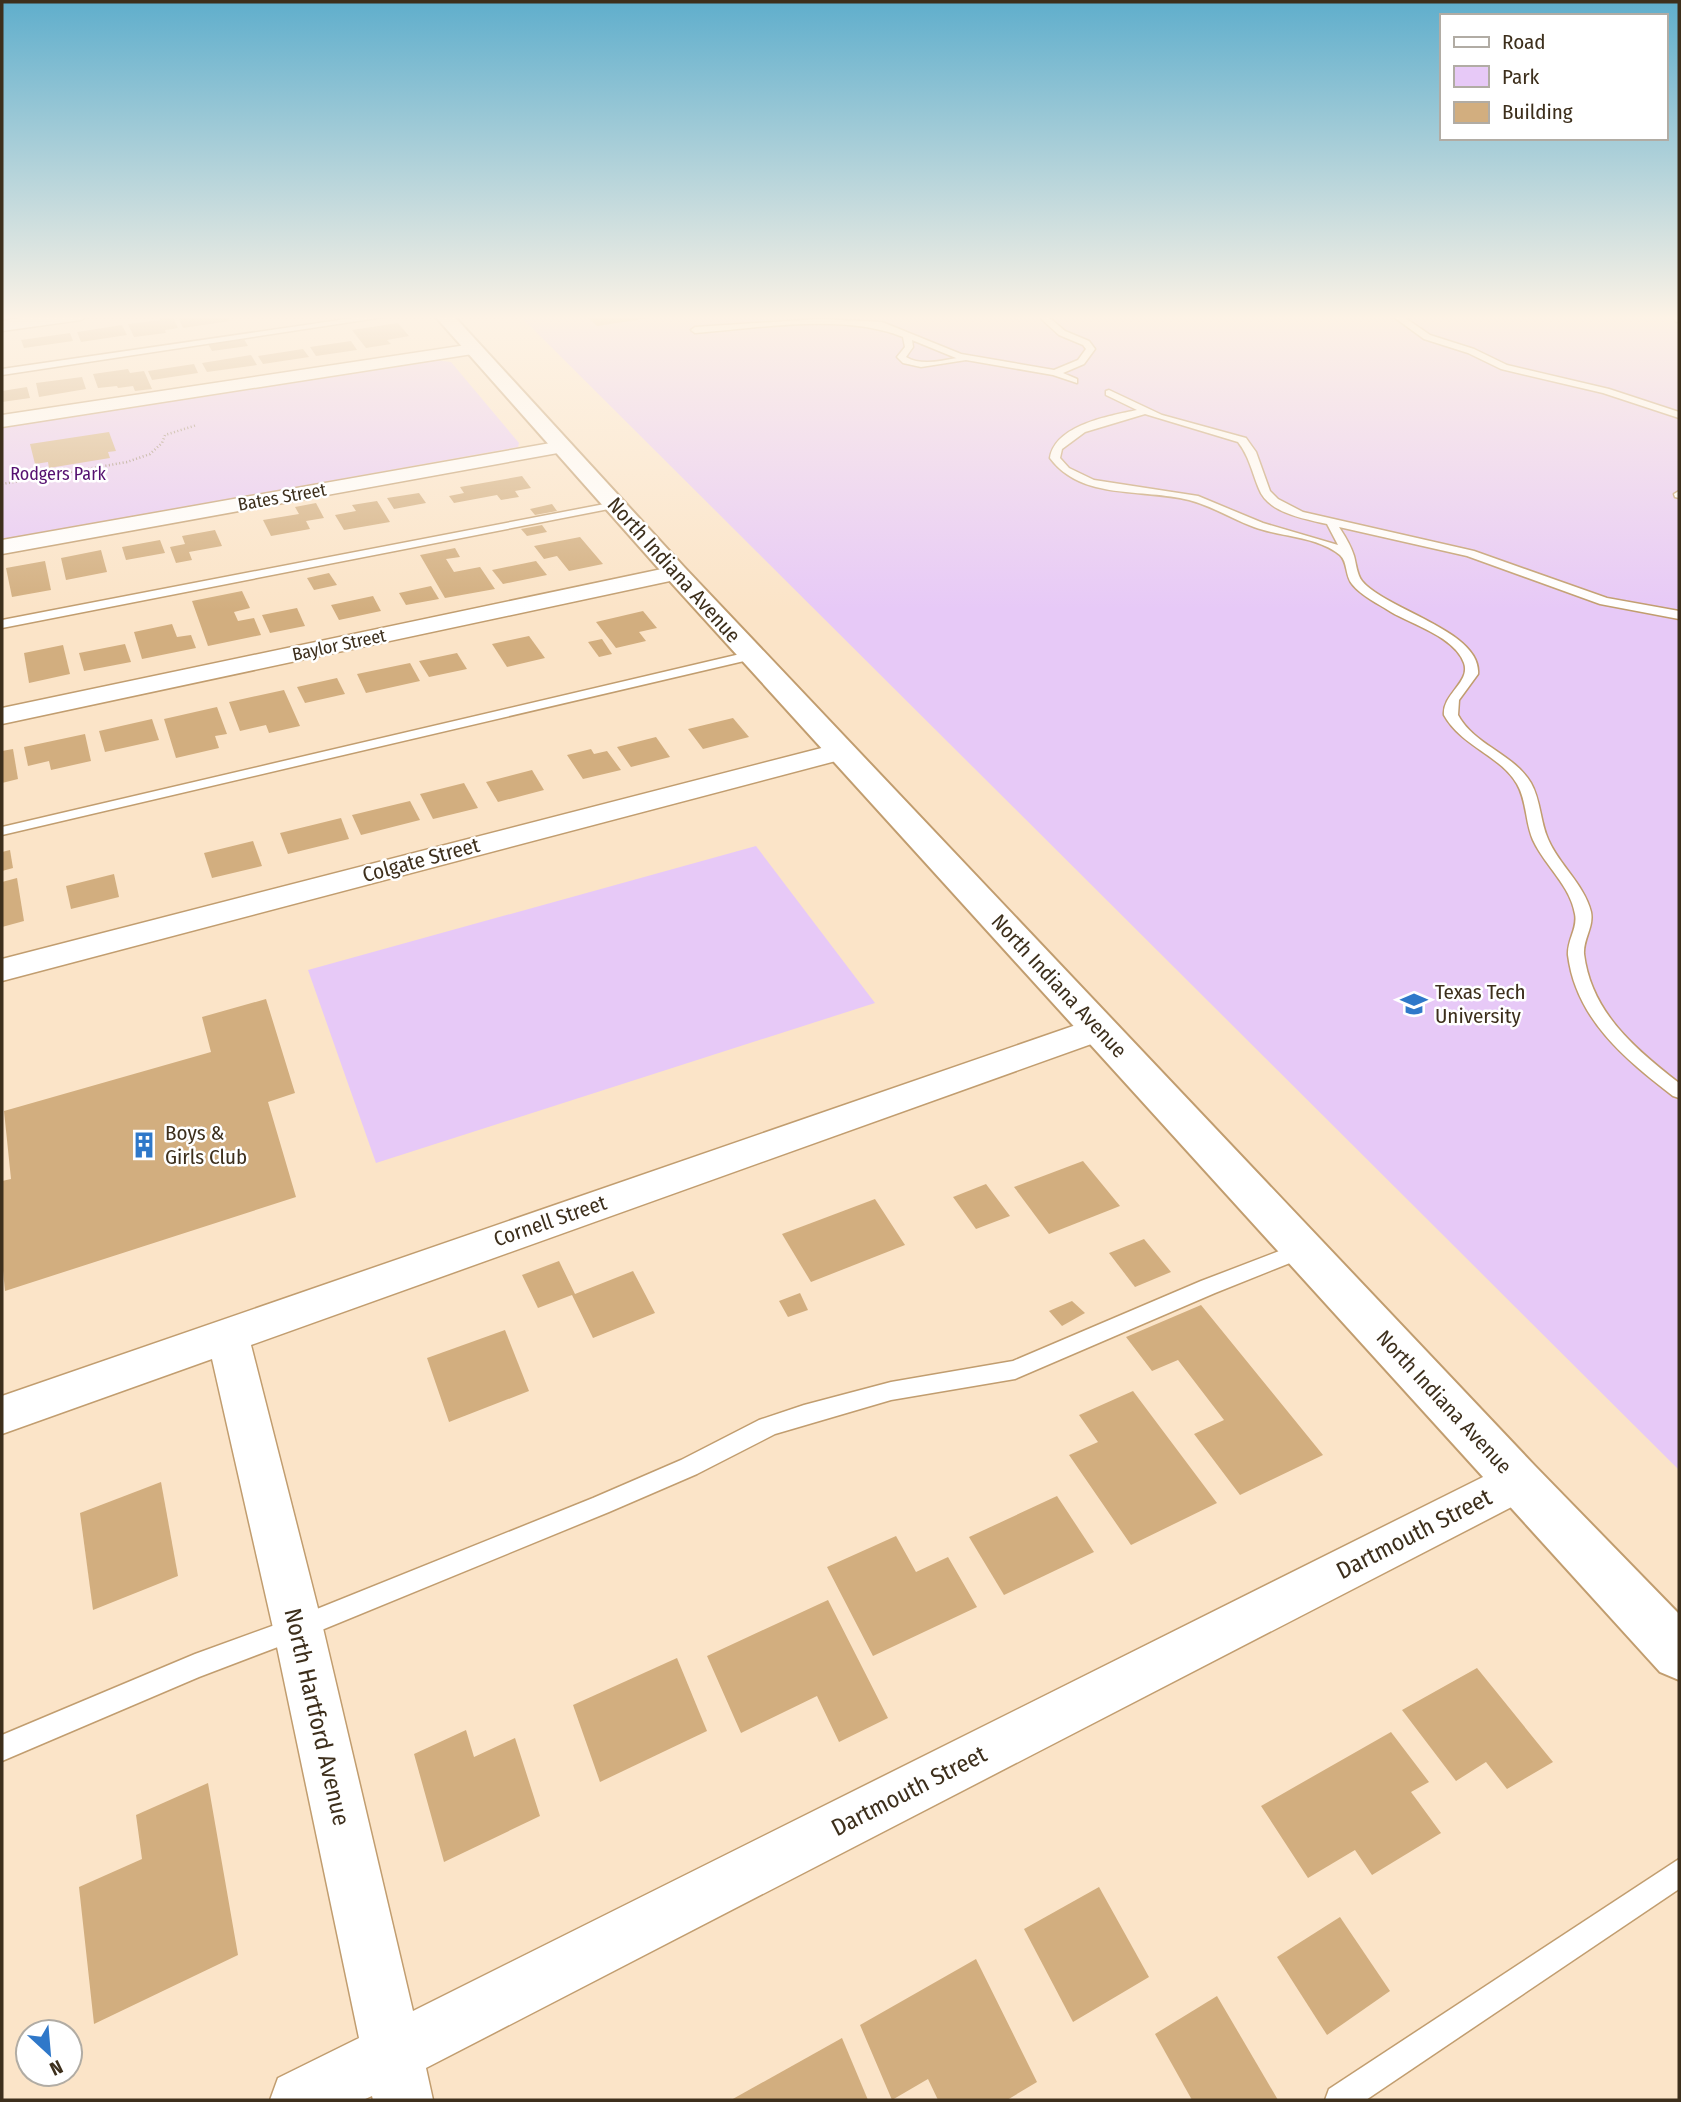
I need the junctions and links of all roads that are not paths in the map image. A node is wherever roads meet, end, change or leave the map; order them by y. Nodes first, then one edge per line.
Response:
1 (54, 413) edge
2 (531, 413) edge
3 (1136, 413) edge
4 (1150, 413) edge
5 (2, 421) edge
6 (562, 447) junction
7 (615, 505) junction
8 (1332, 523) junction
9 (2, 547) edge
10 (1349, 557) junction
11 (677, 573) junction
12 (1679, 615) edge
13 (2, 624) edge
14 (752, 655) junction
15 (2, 716) edge
16 (841, 751) junction
17 (2, 831) edge
18 (2, 970) edge
19 (1099, 1029) junction
20 (1679, 1092) edge
21 (1303, 1250) junction
22 (228, 1334) junction
23 (2, 1415) edge
24 (1517, 1482) junction
25 (298, 1628) junction
26 (1679, 1653) edge
27 (2, 1748) edge
28 (1679, 1873) edge
29 (398, 2076) edge
30 (300, 2100) edge
31 (1340, 2100) edge

1 - 5 street
2 - 6 main road, North Indiana Avenue
3 - 10 lane
4 - 8 lane
6 - 7 main road, North Indiana Avenue
6 - 9 street, Bates Street
7 - 11 main road, North Indiana Avenue
7 - 13 lane
8 - 10 lane
8 - 12 lane
10 - 20 lane
11 - 14 main road, North Indiana Avenue
11 - 15 street, Baylor Street
14 - 16 main road, North Indiana Avenue
14 - 17 lane
16 - 18 street, Colgate Street
16 - 19 main road, North Indiana Avenue
19 - 21 main road, North Indiana Avenue
19 - 22 street, Cornell Street
21 - 24 main road, North Indiana Avenue
21 - 25 lane
22 - 23 street, Cornell Street
22 - 25 street, North Hartford Avenue
24 - 26 main road, North Indiana Avenue
24 - 29 street, Dartmouth Street
25 - 27 lane
25 - 29 street, North Hartford Avenue
28 - 31 lane
29 - 30 street, Dartmouth Street

